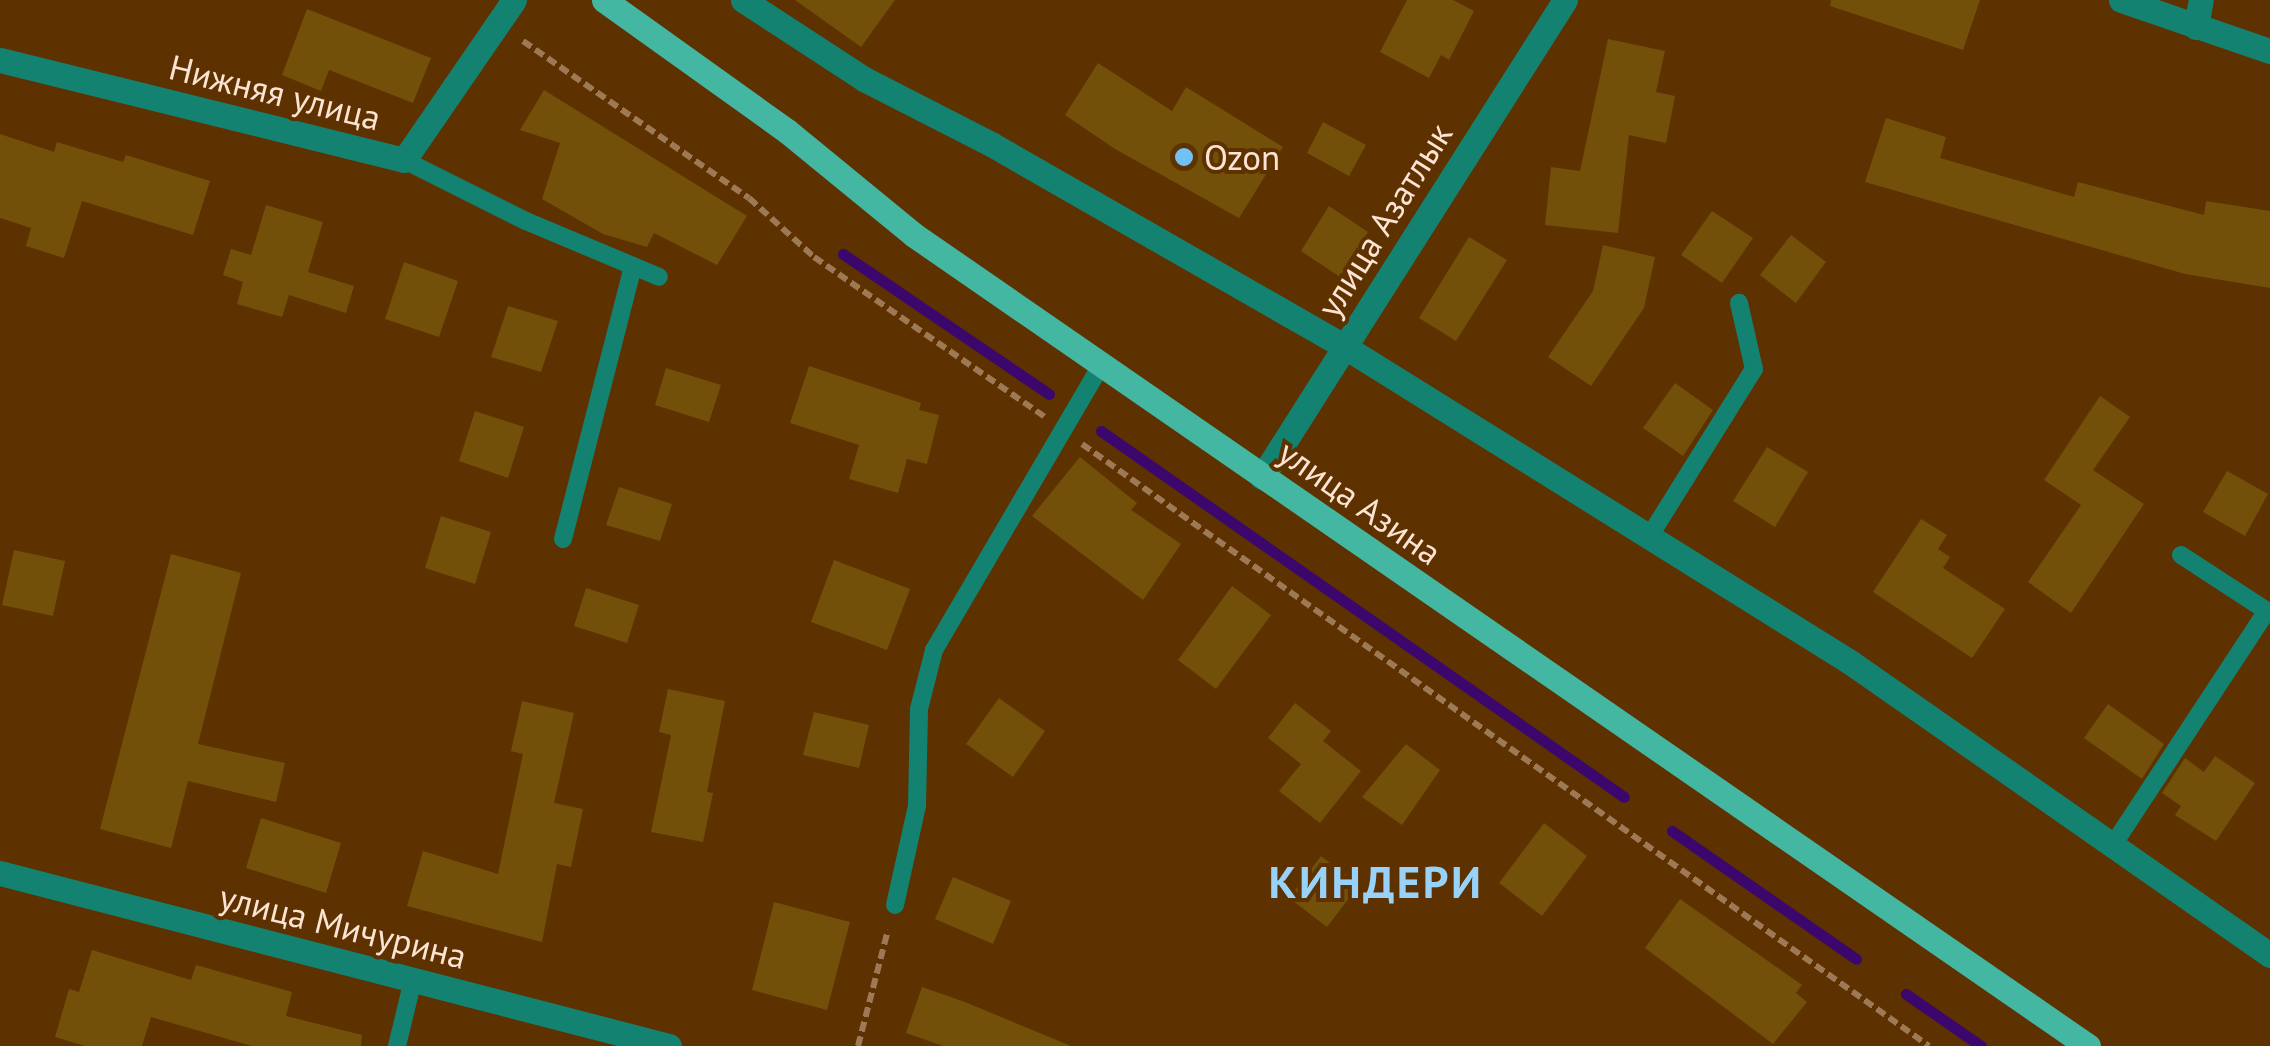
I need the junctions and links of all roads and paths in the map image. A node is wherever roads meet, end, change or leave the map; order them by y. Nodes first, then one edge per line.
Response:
1 (514, 0) edge
2 (604, 0) edge
3 (743, 0) edge
4 (1565, 0) edge
5 (2121, 0) edge
6 (2201, 0) edge
7 (498, 24) junction
8 (2196, 27) junction
9 (2270, 51) edge
10 (0, 60) edge
11 (404, 160) junction
12 (633, 266) junction
13 (658, 276) dead end
14 (1739, 303) dead end
15 (1345, 347) junction
16 (1101, 365) junction
17 (1063, 430) junction
18 (1262, 477) junction
19 (1649, 537) junction
20 (563, 540) dead end
21 (2181, 555) dead end
22 (2268, 612) edge
23 (2113, 846) junction
24 (0, 873) edge
25 (895, 905) joint
26 (2270, 955) edge
27 (413, 980) junction
28 (396, 1046) edge
29 (669, 1046) edge
30 (858, 1046) edge
31 (1928, 1046) edge
32 (2088, 1046) edge

1 - 7 street, Нижняя улица
2 - 16 main road, улица Азина
3 - 15 street
4 - 15 street, улица Азатлык
5 - 8 street
6 - 8 street
7 - 11 street, Нижняя улица
7 - 17 path
8 - 9 street
10 - 11 street, Нижняя улица
11 - 12 lane
12 - 13 lane
12 - 20 lane
14 - 19 lane
15 - 18 street, улица Азатлык
15 - 19 street
16 - 17 lane
16 - 18 main road, улица Азина
17 - 25 lane
17 - 31 path
18 - 32 main road, улица Азина
19 - 23 street
21 - 22 lane
22 - 23 lane
23 - 26 street
24 - 27 street, улица Мичурина
25 - 30 path
27 - 28 lane
27 - 29 street, улица Мичурина

